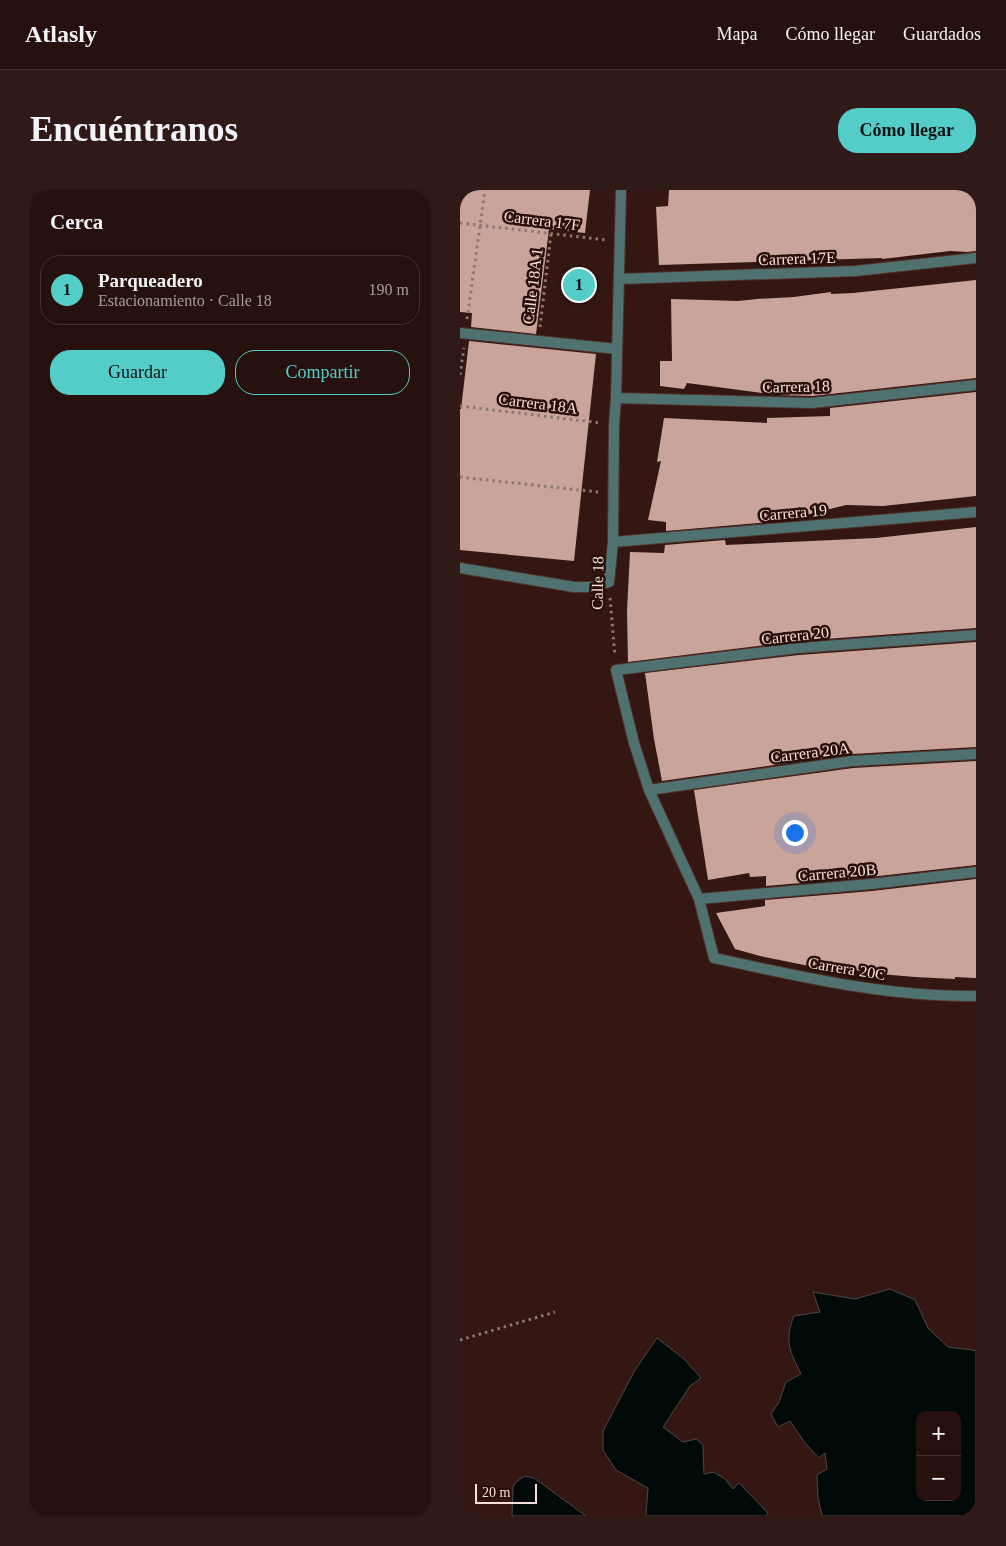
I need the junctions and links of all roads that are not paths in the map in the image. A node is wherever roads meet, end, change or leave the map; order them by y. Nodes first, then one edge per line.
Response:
1 (621, 190) edge
2 (976, 258) edge
3 (619, 279) junction
4 (463, 333) edge
5 (617, 349) junction
6 (976, 385) edge
7 (616, 398) junction
8 (976, 512) edge
9 (613, 542) junction
10 (460, 568) edge
11 (976, 635) edge
12 (976, 754) edge
13 (649, 790) junction
14 (976, 872) edge
15 (700, 899) junction
16 (976, 996) edge

1 - 3 street, Calle 18
2 - 3 street, Carrera 17E
3 - 5 street, Calle 18
4 - 5 street
5 - 7 street, Calle 18
6 - 7 street, Carrera 18
7 - 9 street, Calle 18
8 - 9 street, Carrera 19
9 - 10 street, Calle 18
11 - 13 street, Carrera 20
12 - 13 street, Carrera 20A
13 - 15 street
14 - 15 street, Carrera 20B
15 - 16 street, Carrera 20C

